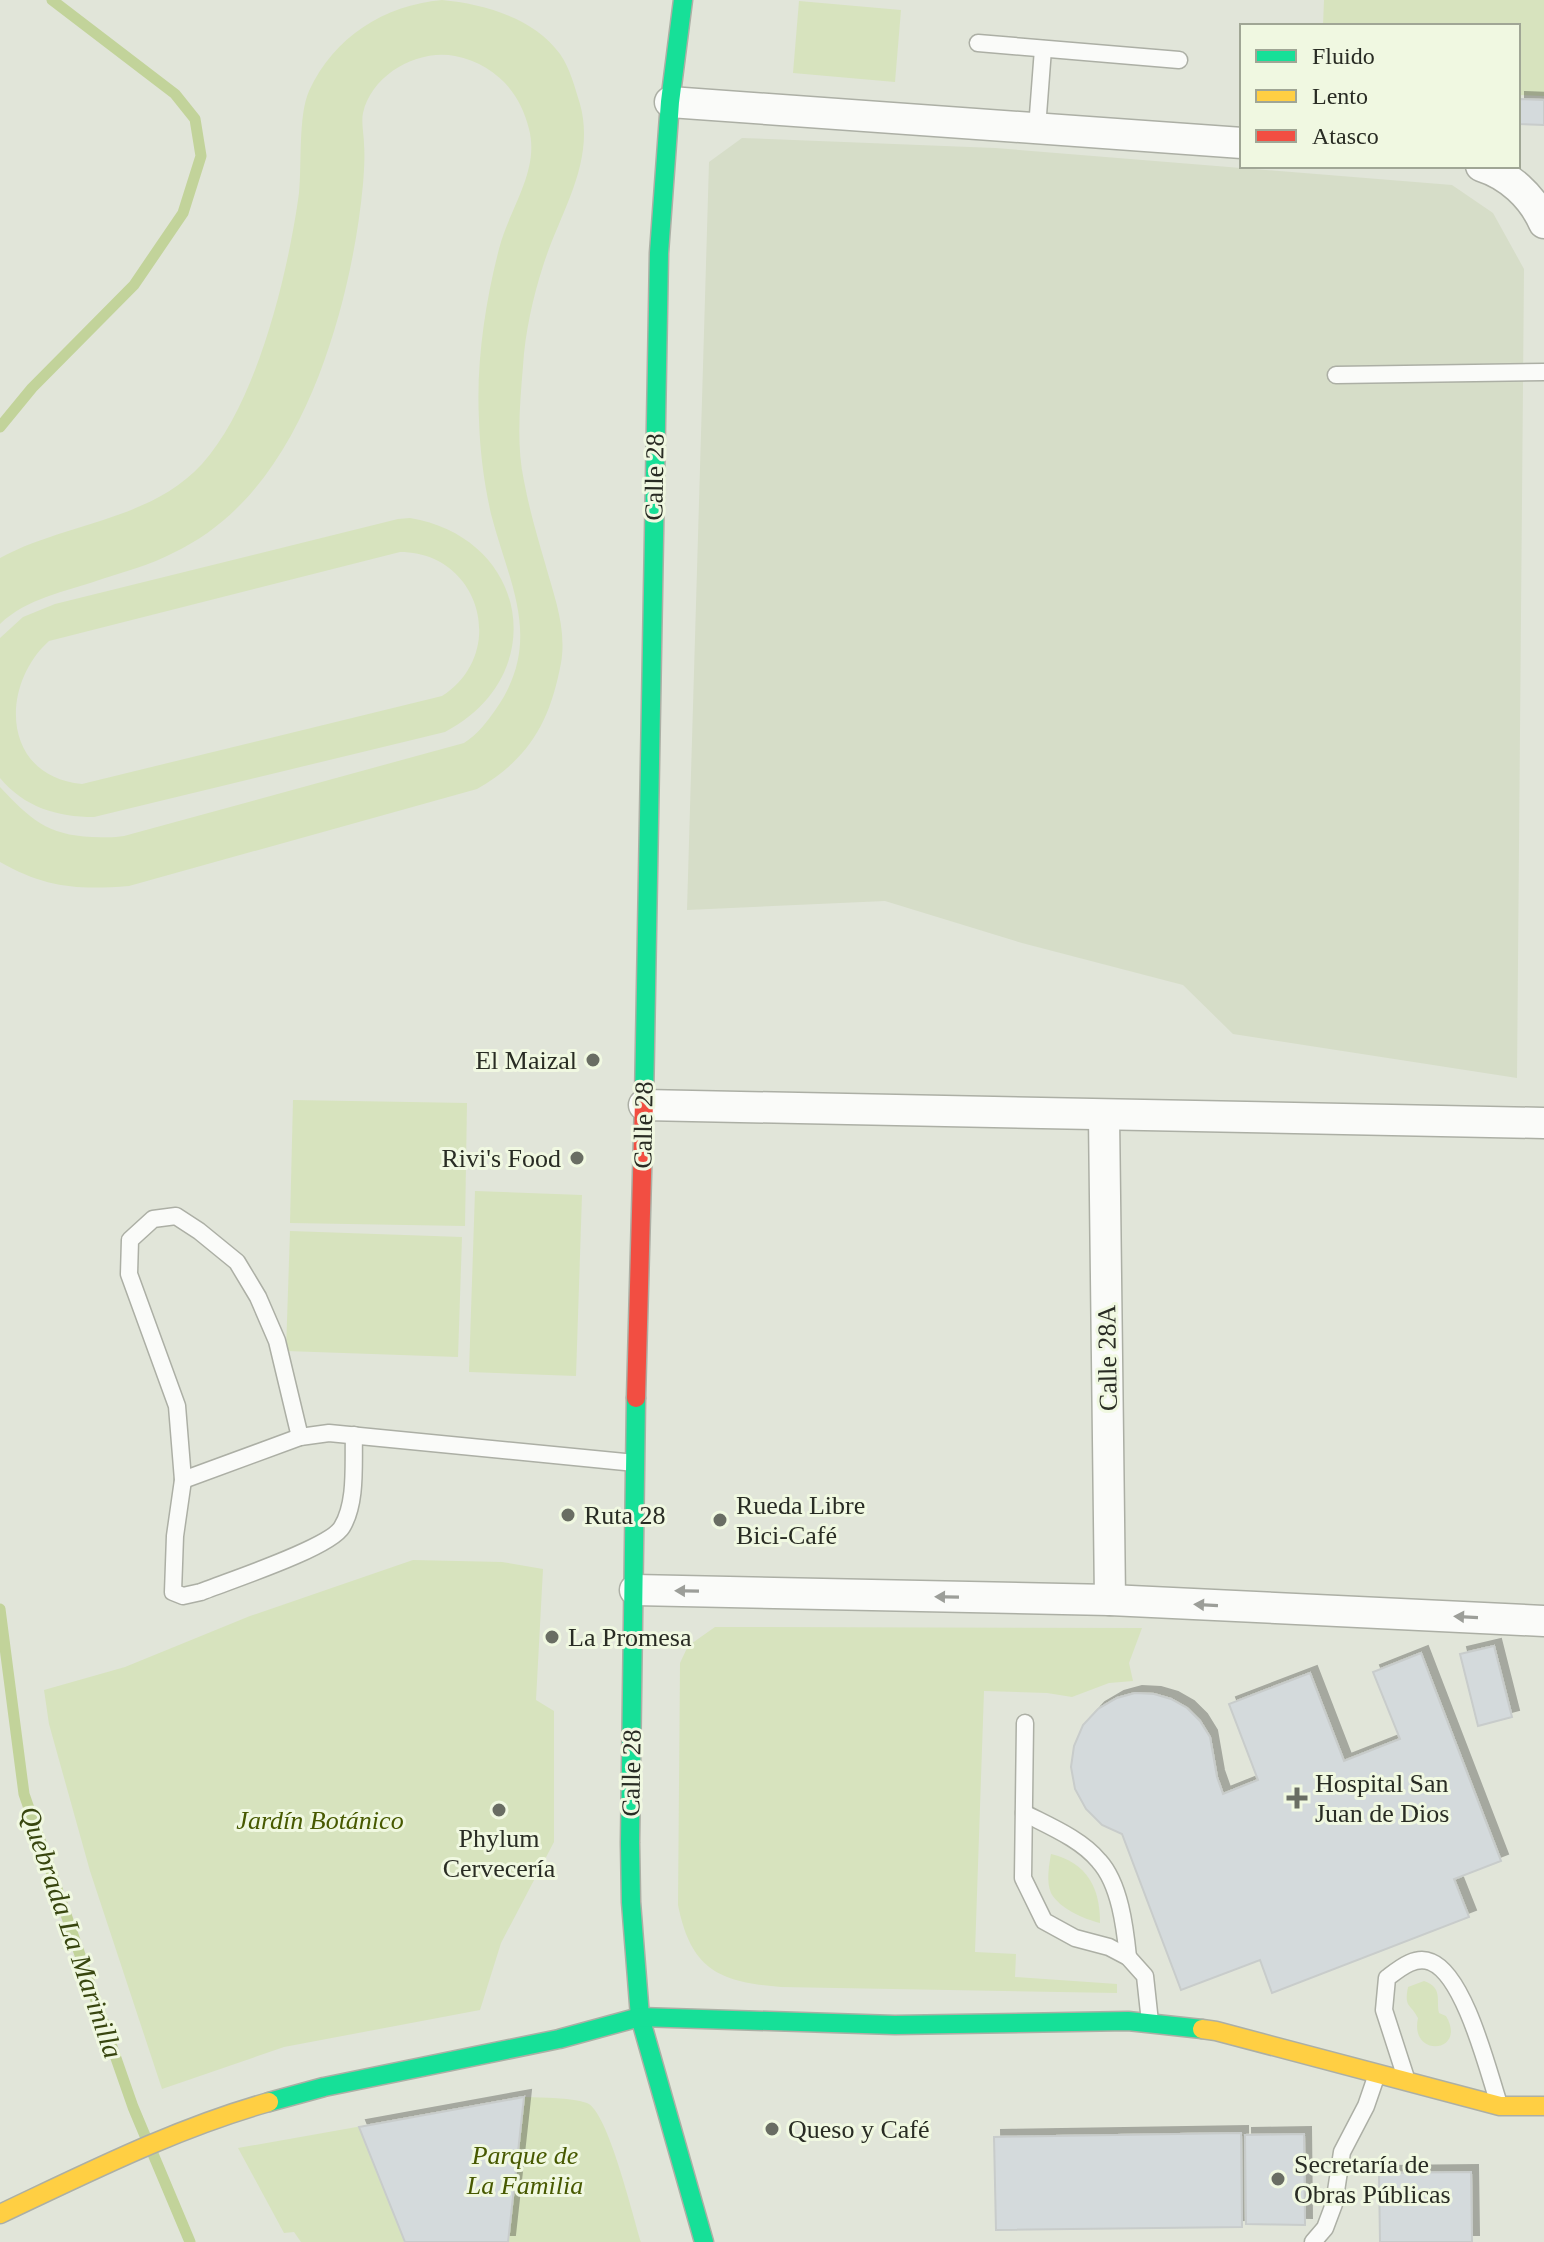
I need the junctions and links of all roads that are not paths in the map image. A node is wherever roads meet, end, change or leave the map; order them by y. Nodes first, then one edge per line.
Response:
1 (683, 0) edge
2 (978, 43) dead end
3 (1043, 49) junction
4 (1179, 60) dead end
5 (670, 102) junction
6 (1037, 128) junction
7 (1240, 143) edge
8 (1488, 168) edge
9 (1544, 223) edge
10 (1544, 372) edge
11 (1336, 375) dead end
12 (644, 1105) junction
13 (1104, 1116) junction
14 (1544, 1123) edge
15 (354, 1435) junction
16 (300, 1437) junction
17 (635, 1463) junction
18 (183, 1480) junction
19 (635, 1590) junction
20 (1110, 1600) junction
21 (1544, 1621) edge
22 (1025, 1723) dead end
23 (1024, 1813) junction
24 (1128, 1957) junction
25 (640, 2017) junction
26 (1150, 2024) junction
27 (1377, 2073) junction
28 (1406, 2080) junction
29 (1500, 2106) junction
30 (1544, 2106) edge
31 (0, 2214) edge
32 (704, 2242) edge
33 (1313, 2242) edge

1 - 5 main road, Calle 28
2 - 3 lane
3 - 4 lane
3 - 6 lane
5 - 6 street
5 - 12 main road, Calle 28
6 - 7 street
8 - 9 street
10 - 11 lane
12 - 13 street
12 - 17 main road, Calle 28
13 - 14 street
13 - 20 street, Calle 28A
15 - 16 lane
15 - 17 lane
15 - 18 lane
16 - 18 lane
16 - 18 lane
17 - 19 main road, Calle 28
20 -> 19 street
19 - 25 main road, Calle 28
21 -> 20 street
22 - 23 lane
23 - 24 lane
23 - 24 lane
24 - 26 lane
25 - 26 main road
25 - 31 main road
25 - 32 main road, Calle 28
26 - 27 main road
27 - 28 main road
27 - 33 lane
28 - 29 main road
28 - 29 lane
29 - 30 main road

